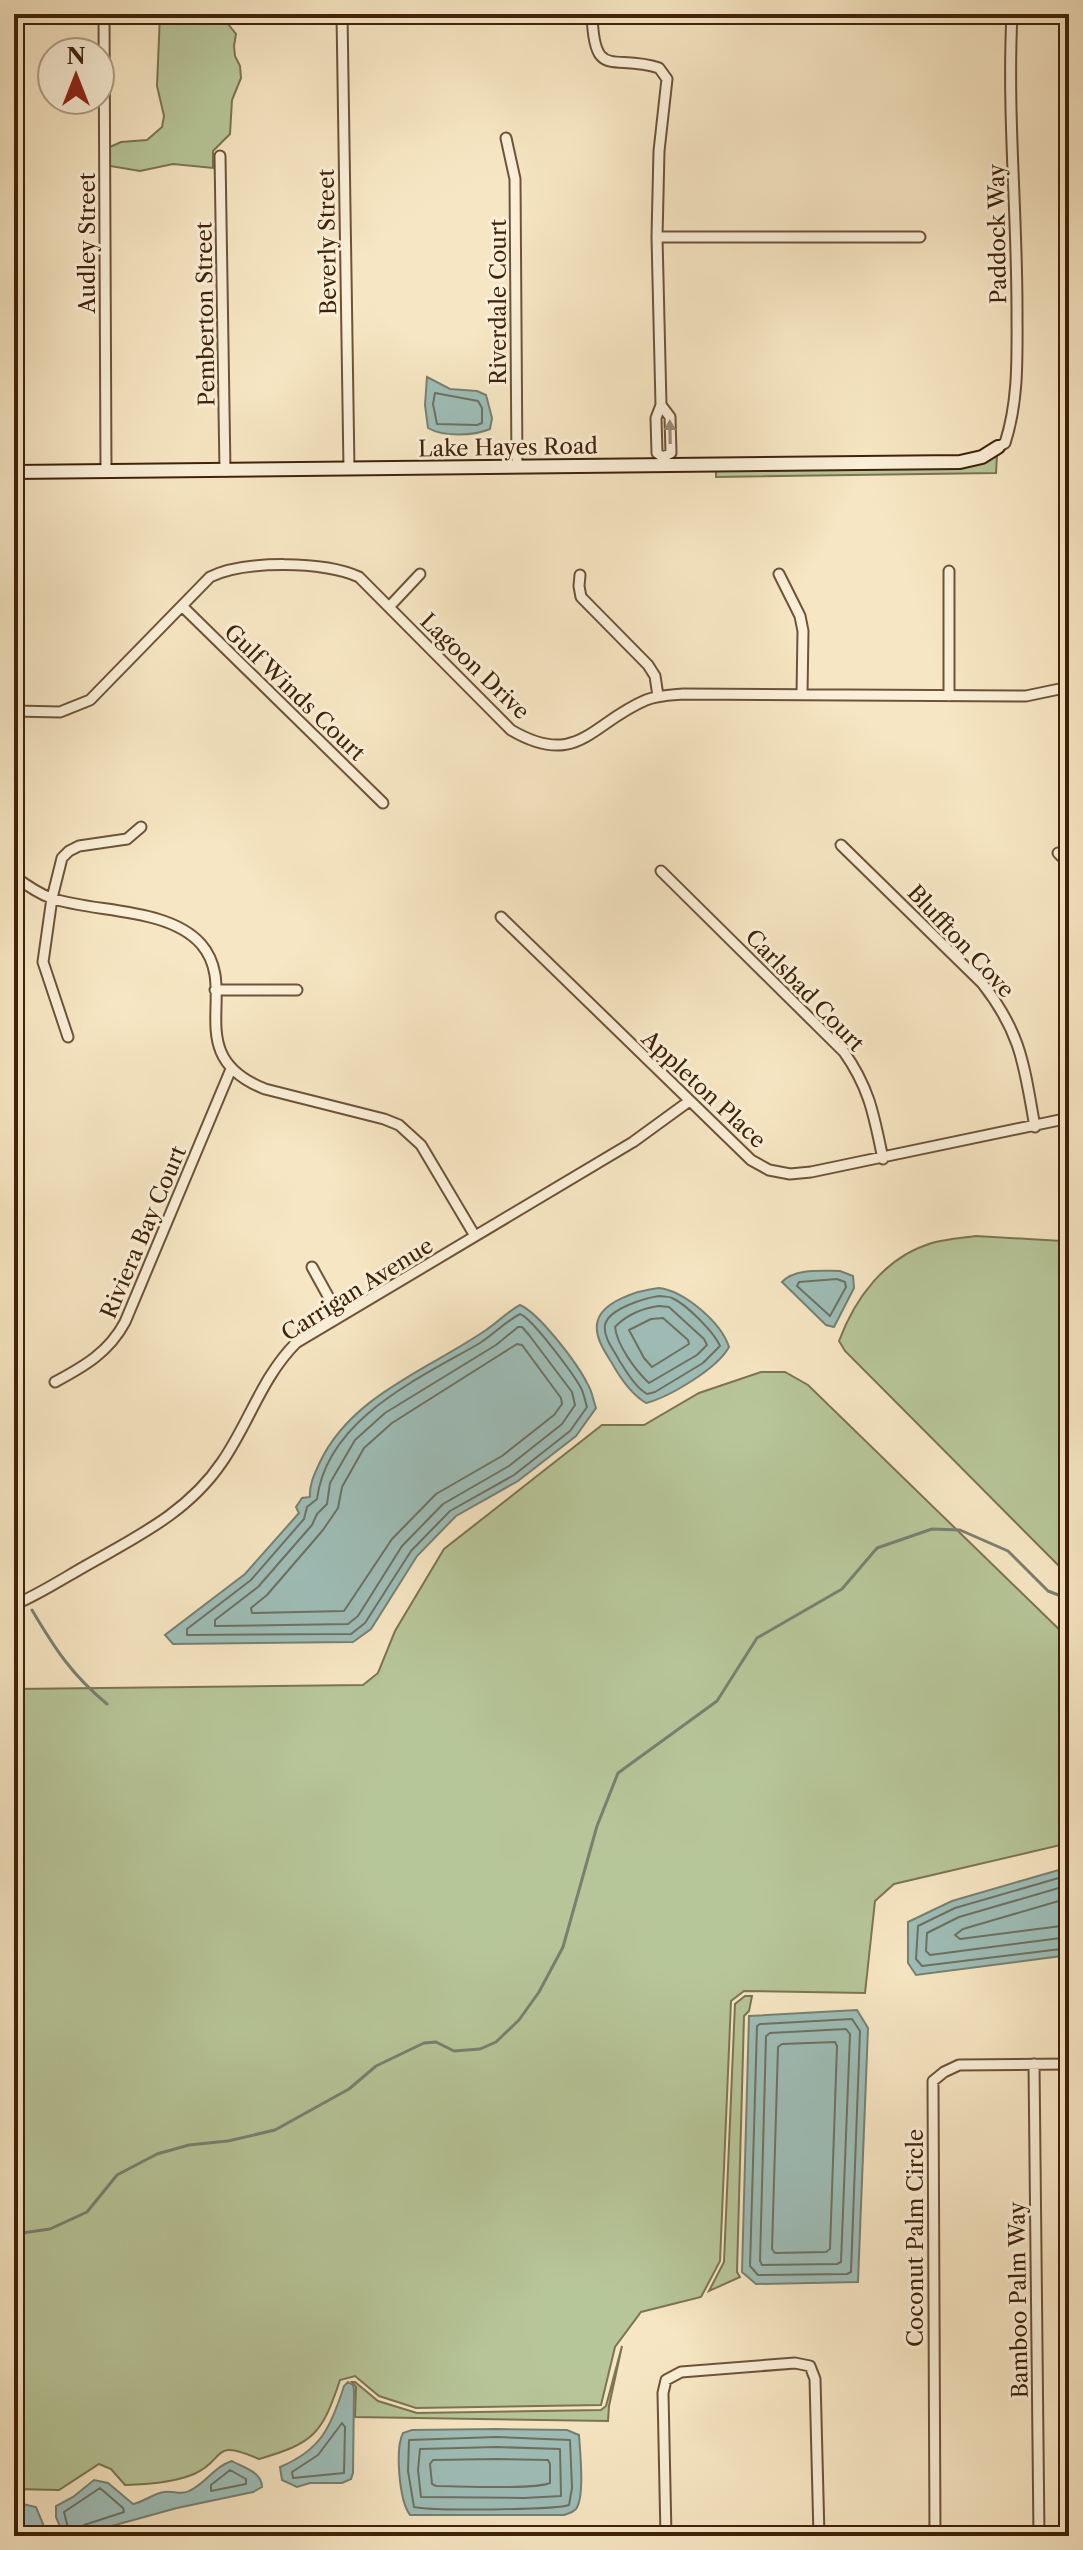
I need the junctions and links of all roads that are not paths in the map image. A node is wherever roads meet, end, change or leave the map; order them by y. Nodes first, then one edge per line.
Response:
1 (104, 14) edge
2 (342, 14) edge
3 (592, 14) edge
4 (1012, 14) edge
5 (506, 138) dead end
6 (220, 156) dead end
7 (657, 237) junction
8 (920, 237) dead end
9 (998, 447) joint
10 (664, 461) junction
11 (517, 467) junction
12 (349, 469) junction
13 (106, 471) junction
14 (225, 471) junction
15 (14, 472) edge
16 (949, 571) dead end
17 (420, 574) dead end
18 (779, 574) dead end
19 (580, 575) dead end
20 (182, 606) junction
21 (389, 607) junction
22 (1069, 687) edge
23 (802, 694) junction
24 (658, 696) junction
25 (949, 696) junction
26 (14, 711) edge
27 (383, 803) dead end
28 (141, 827) dead end
29 (841, 845) dead end
30 (1058, 853) dead end
31 (1069, 864) edge
32 (661, 871) dead end
33 (14, 876) edge
34 (52, 898) junction
35 (501, 917) dead end
36 (215, 990) junction
37 (297, 990) dead end
38 (68, 1037) dead end
39 (231, 1069) junction
40 (688, 1102) junction
41 (1069, 1118) edge
42 (1035, 1127) junction
43 (883, 1159) junction
44 (475, 1236) junction
45 (312, 1267) dead end
46 (339, 1316) junction
47 (55, 1382) dead end
48 (14, 1605) edge
49 (1034, 2064) junction
50 (1069, 2064) edge
51 (666, 2536) edge
52 (819, 2536) edge
53 (935, 2536) edge
54 (1039, 2536) edge

1 - 13 street, Audley Street
2 - 12 street, Beverly Street
3 - 7 street
4 - 9 street, Paddock Way
5 - 11 street, Riverdale Court
6 - 14 street, Pemberton Street
7 - 8 street
7 - 10 street
9 - 10 street, Lake Hayes Road
10 - 11 street, Lake Hayes Road
11 - 12 street, Lake Hayes Road
12 - 14 street, Lake Hayes Road
13 - 14 street, Lake Hayes Road
13 - 15 street, Lake Hayes Road
16 - 25 street
17 - 21 street
18 - 23 street
19 - 24 street
20 - 21 street, Lagoon Drive
20 - 26 street, Lagoon Drive
20 - 27 street, Gulf Winds Court
21 - 24 street, Lagoon Drive
22 - 25 street, Lagoon Drive
23 - 24 street, Lagoon Drive
23 - 25 street, Lagoon Drive
28 - 34 street
29 - 42 street, Bluffton Cove
30 - 31 street
32 - 43 street, Carlsbad Court
33 - 34 street
34 - 36 street
34 - 38 street
35 - 40 street, Appleton Place
36 - 37 street
36 - 39 street
39 - 44 street
39 - 47 street, Riviera Bay Court
40 - 43 street, Appleton Place
40 - 44 street, Carrigan Avenue
41 - 42 street, Appleton Place
42 - 43 street, Appleton Place
44 - 46 street, Carrigan Avenue
45 - 46 street
46 - 48 street, Carrigan Avenue
49 - 50 street, Coconut Palm Circle
49 - 53 street, Coconut Palm Circle
49 - 54 street, Bamboo Palm Way
51 - 52 street

